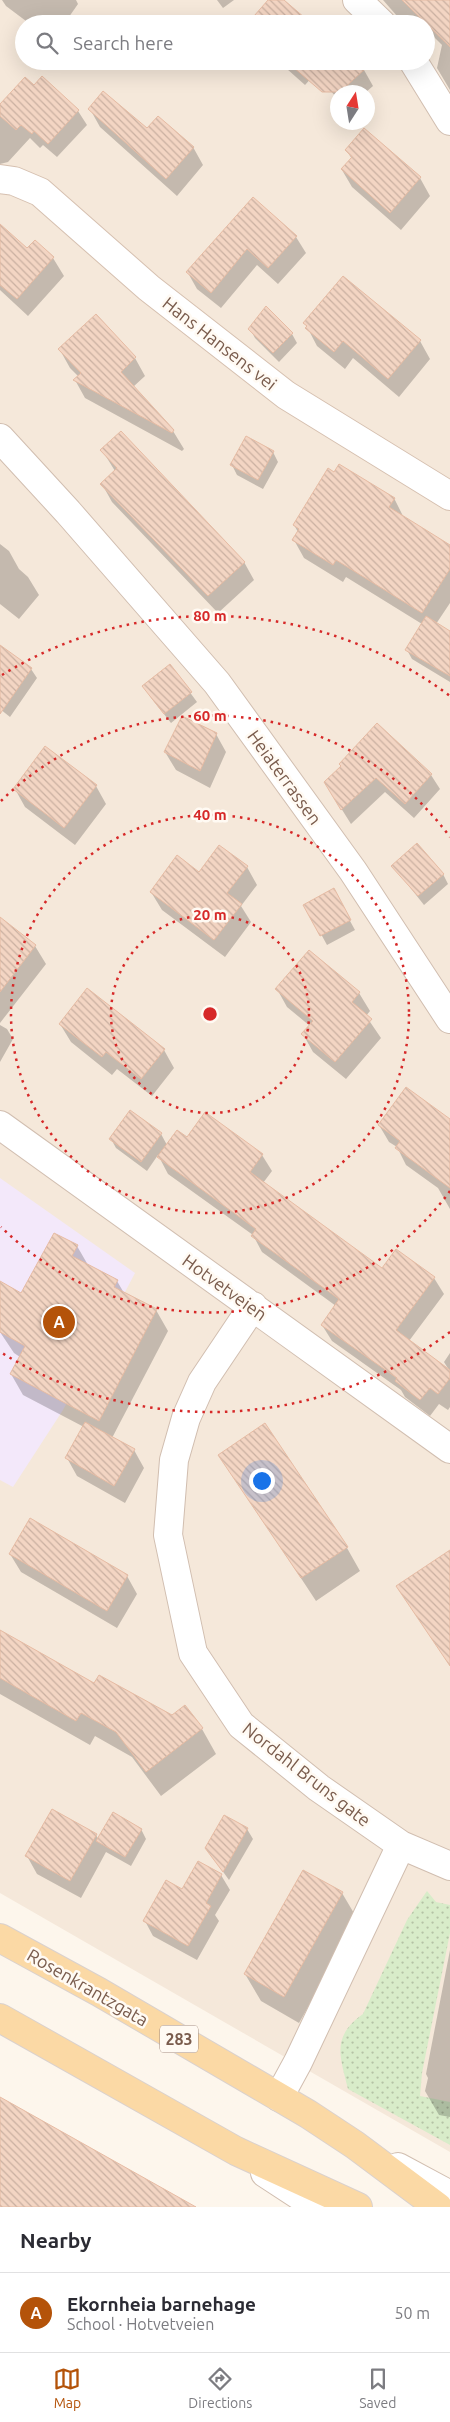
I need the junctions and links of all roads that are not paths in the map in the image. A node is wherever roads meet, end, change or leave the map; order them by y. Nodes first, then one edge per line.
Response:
1 (356, 0) edge
2 (372, 15) edge
3 (419, 70) edge
4 (450, 121) edge
5 (0, 179) edge
6 (0, 438) edge
7 (450, 496) edge
8 (450, 1019) edge
9 (0, 1125) edge
10 (253, 1306) junction
11 (450, 1449) edge
12 (401, 1845) junction
13 (450, 1866) edge
14 (0, 1938) edge
15 (0, 2018) edge
16 (280, 2097) junction
17 (356, 2145) junction
18 (236, 2151) junction
19 (450, 2194) edge
20 (317, 2207) edge
21 (358, 2207) edge
22 (438, 2207) edge

1 - 2 street
3 - 4 street
5 - 7 street, Hans Hansens vei
6 - 8 street, Heiaterrassen
9 - 10 street, Hotvetveien
10 - 11 street, Hotvetveien
10 - 12 street, Nordahl Bruns gate
12 - 13 street, Nordahl Bruns gate
12 - 16 street
14 - 16 main road, Rosenkrantzgata / 283
15 - 18 main road
16 - 17 main road, Rosenkrantzgata / 283
17 - 19 street, Rosenkrantzgata
17 - 22 main road, Rosenkrantzgata / 283
18 - 20 street
18 - 21 main road

